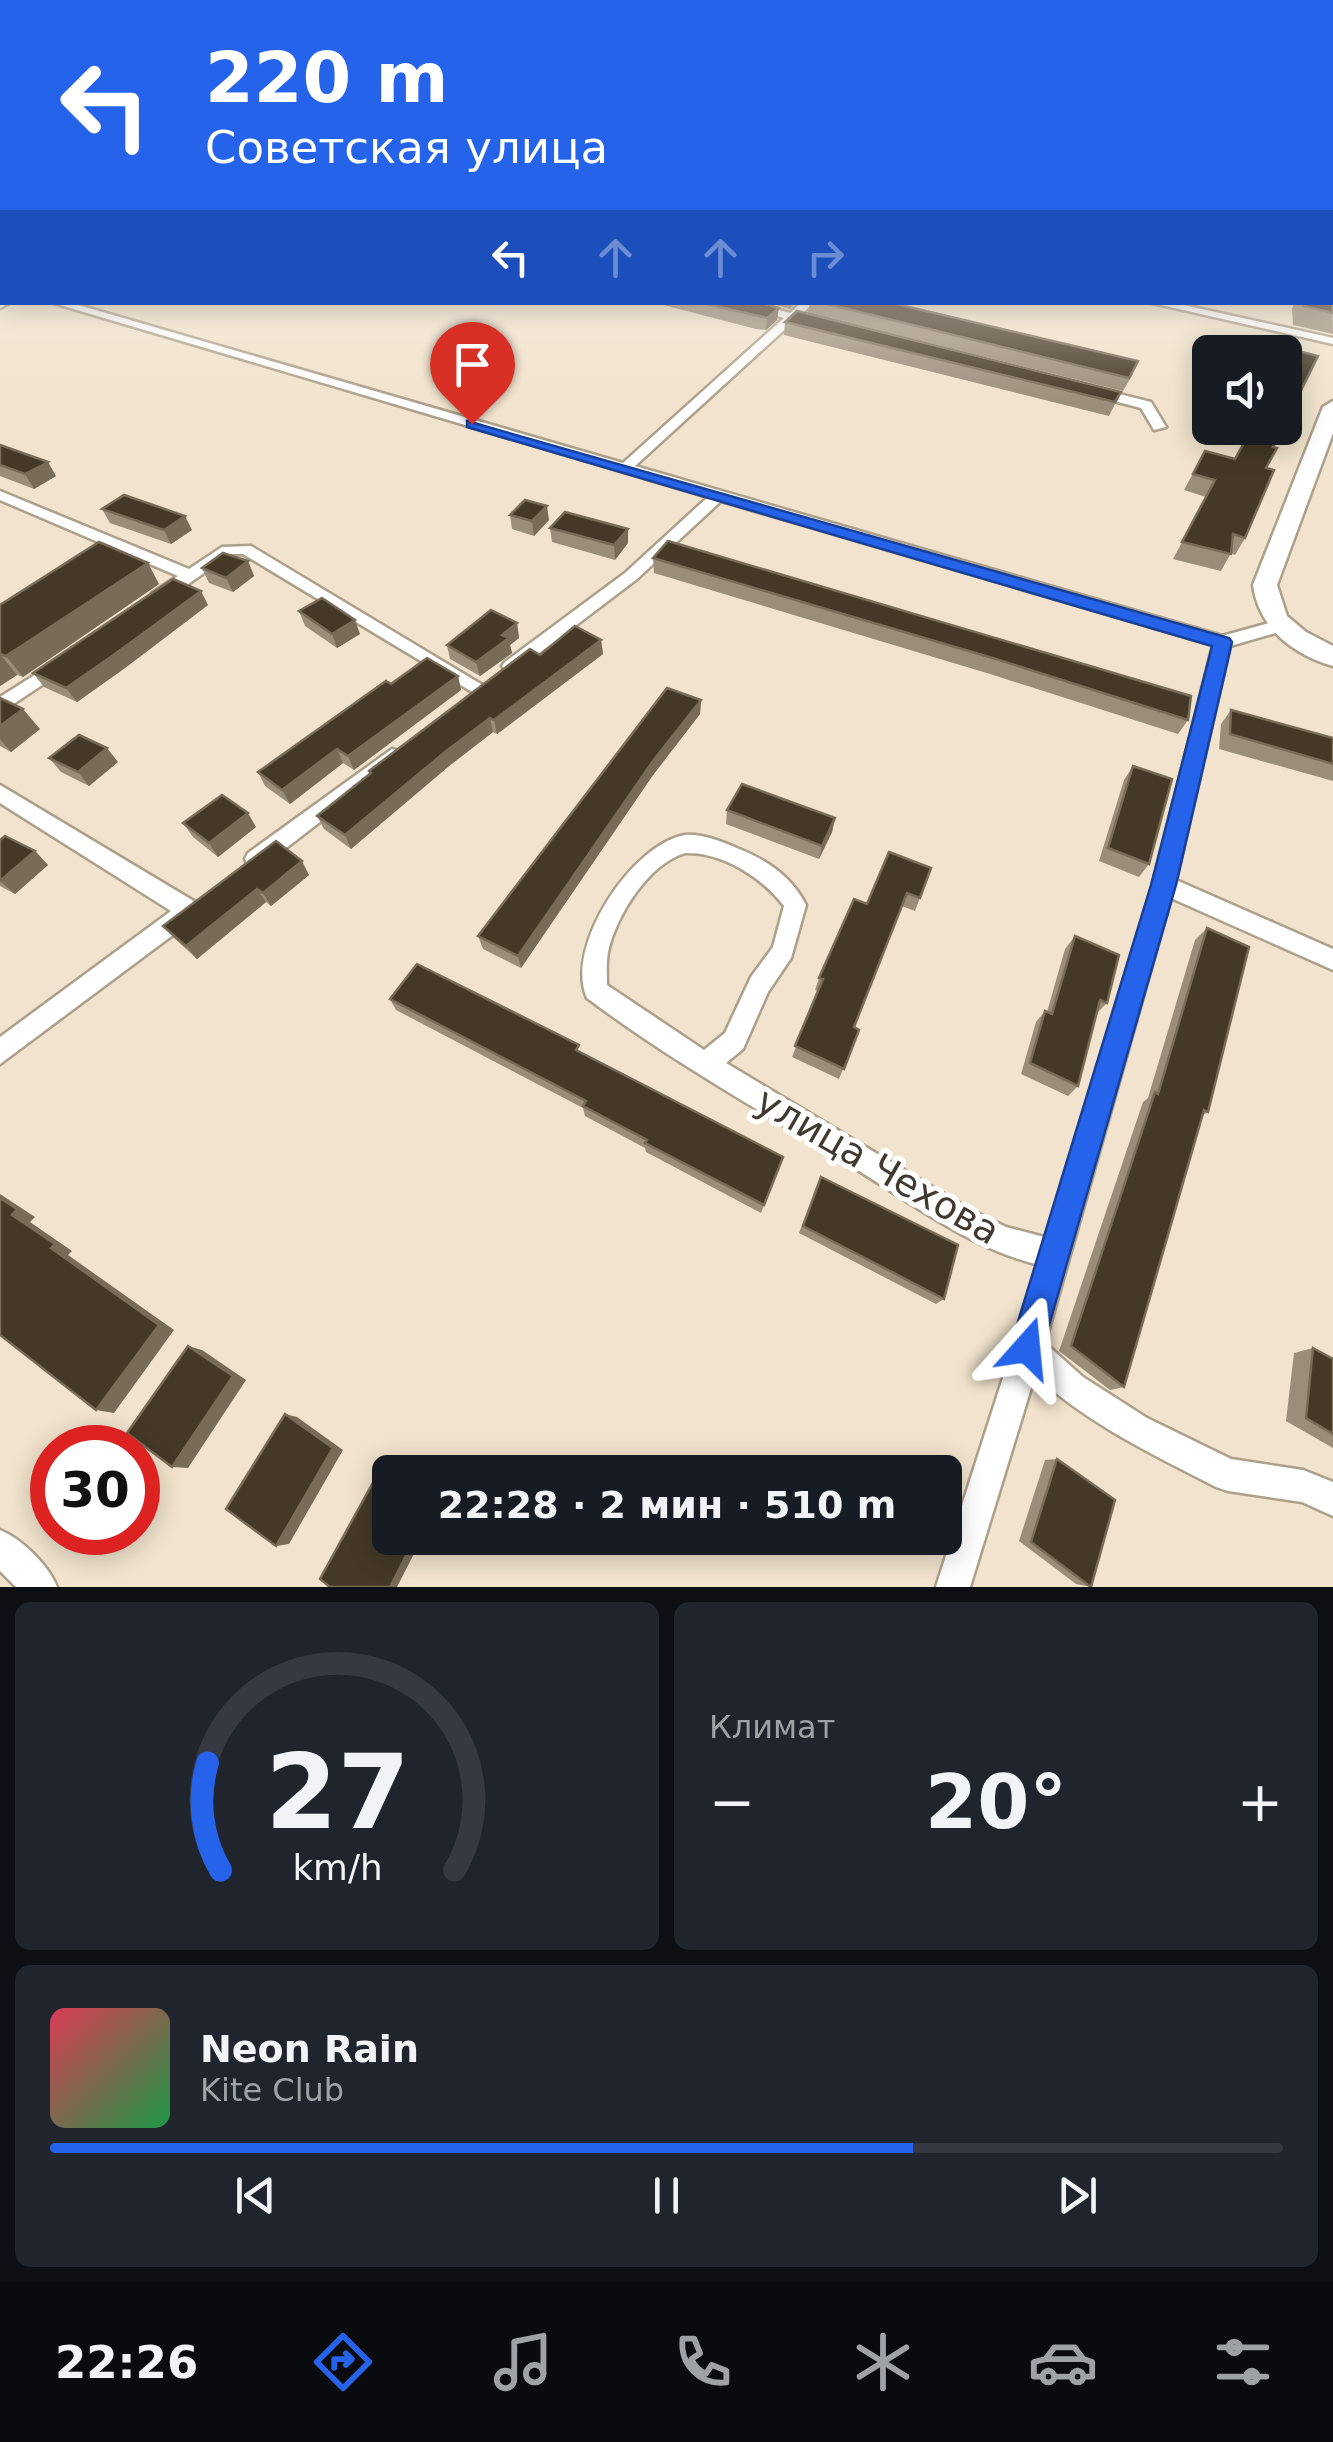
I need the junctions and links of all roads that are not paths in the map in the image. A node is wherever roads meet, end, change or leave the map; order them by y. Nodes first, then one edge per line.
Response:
1 (66, 305) edge
2 (747, 305) edge
3 (807, 305) edge
4 (1167, 305) edge
5 (793, 317) junction
6 (830, 326) edge
7 (1333, 341) edge
8 (1071, 386) edge
9 (1333, 408) edge
10 (1159, 427) dead end
11 (624, 469) junction
12 (0, 495) edge
13 (718, 496) junction
14 (190, 575) junction
15 (143, 608) edge
16 (1280, 626) junction
17 (1222, 642) junction
18 (79, 651) edge
19 (1333, 657) edge
20 (0, 706) edge
21 (404, 747) edge
22 (0, 793) edge
23 (235, 875) edge
24 (1164, 885) junction
25 (1333, 960) edge
26 (0, 1052) edge
27 (704, 1066) junction
28 (1056, 1255) junction
29 (1027, 1348) junction
30 (1333, 1499) edge
31 (0, 1548) edge
32 (40, 1587) edge
33 (952, 1587) edge

1 - 11 street
2 - 5 street
3 - 5 street
4 - 7 street
5 - 6 street
5 - 11 street
8 - 10 street
9 - 16 main road
11 - 13 street
12 - 14 street
13 - 14 street
13 - 17 street
14 - 15 street
16 - 17 street
16 - 19 main road
17 - 24 street
18 - 20 street
21 - 23 street
22 - 26 street
24 - 25 street
24 - 28 street
27 - 27 street, улица Чехова
27 - 28 street, улица Чехова
28 - 29 street
29 - 30 street
29 - 33 street
31 - 32 street

